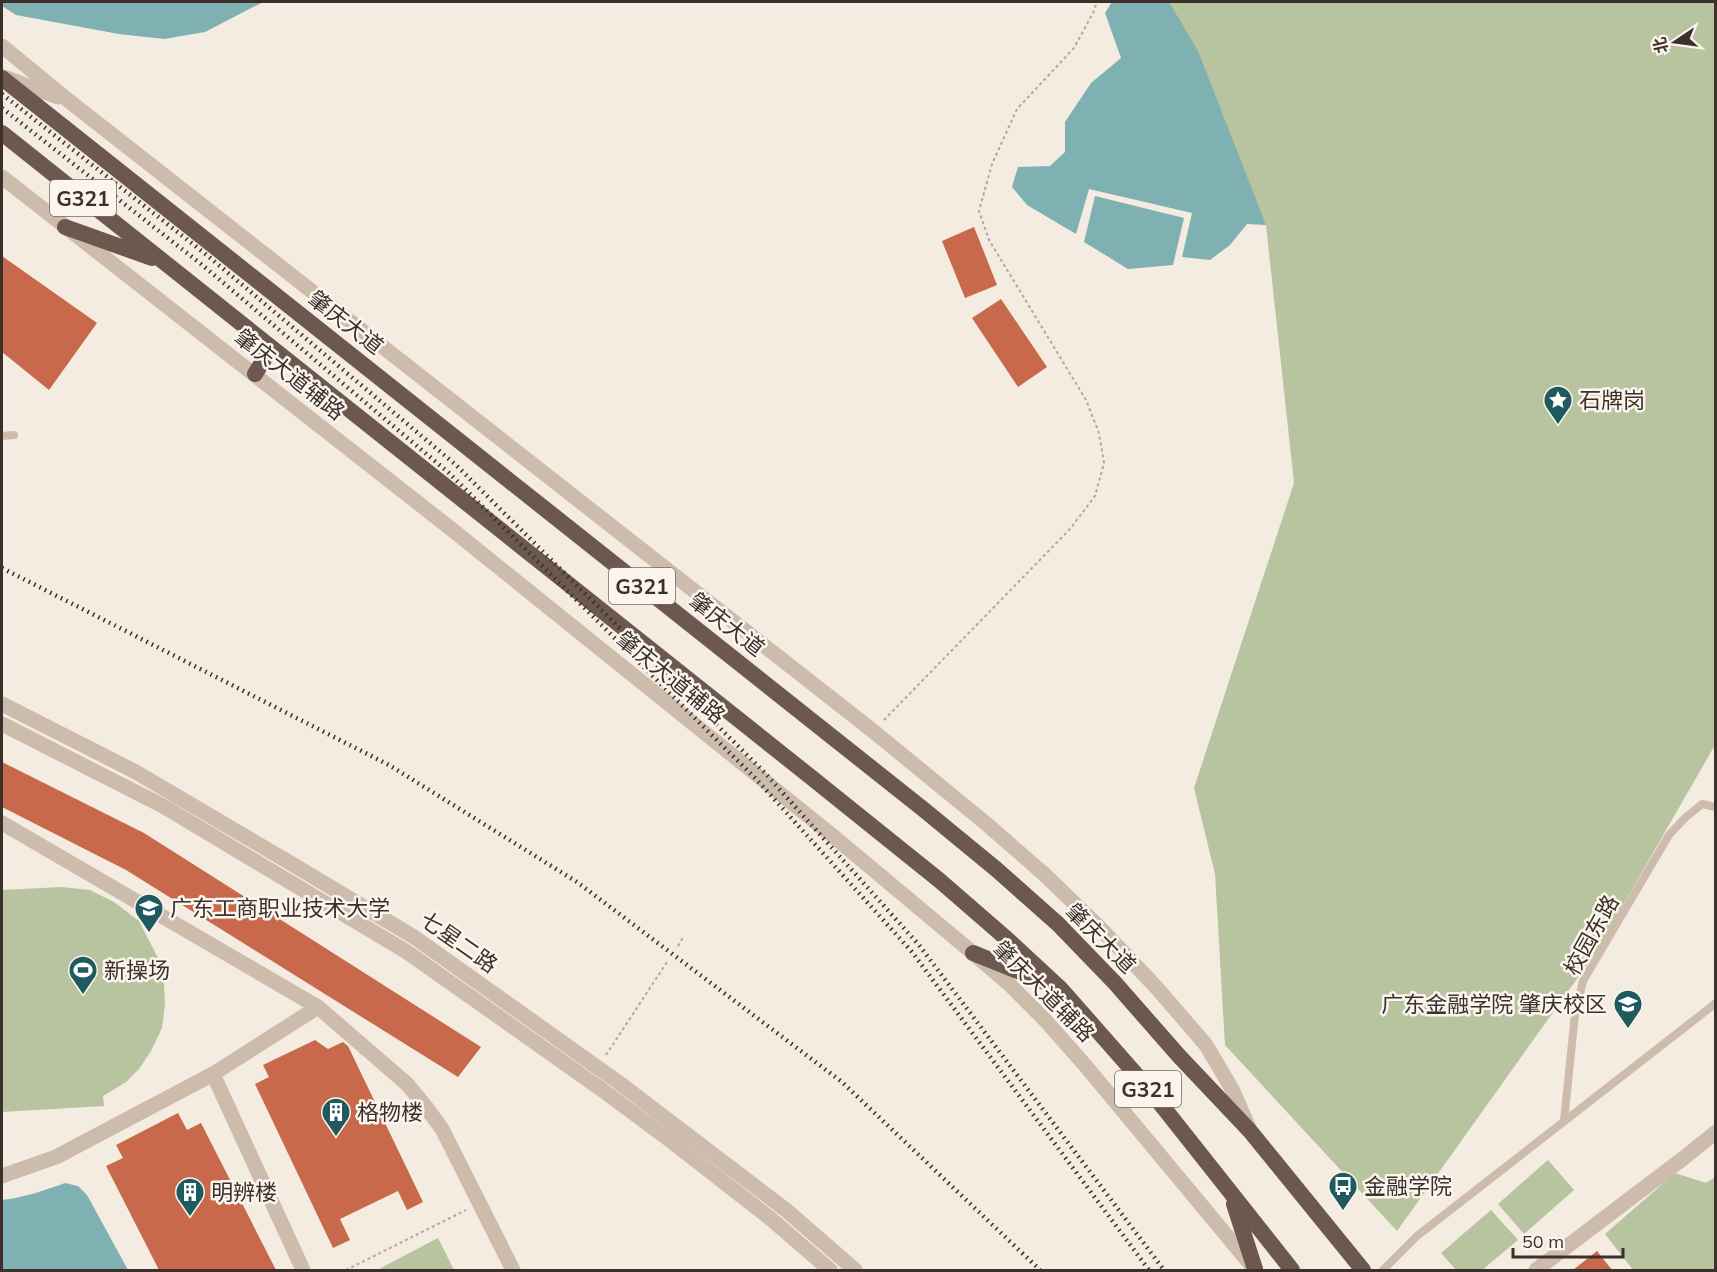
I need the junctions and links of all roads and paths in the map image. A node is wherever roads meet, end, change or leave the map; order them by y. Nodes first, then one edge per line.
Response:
1 (1097, 2) edge
2 (2, 46) edge
3 (2, 77) edge
4 (69, 101) junction
5 (2, 133) edge
6 (2, 177) edge
7 (65, 227) junction
8 (164, 262) junction
9 (271, 348) junction
10 (255, 374) junction
11 (14, 435) dead end
12 (2, 436) edge
13 (2, 704) edge
14 (2, 724) edge
15 (873, 731) junction
16 (1716, 807) edge
17 (2, 823) edge
18 (684, 936) dead end
19 (678, 946) dead end
20 (973, 953) junction
21 (667, 962) dead end
22 (1060, 988) junction
23 (1716, 1003) edge
24 (318, 1007) junction
25 (597, 1067) junction
26 (213, 1074) junction
27 (1564, 1121) junction
28 (1250, 1131) junction
29 (1716, 1132) edge
30 (2, 1176) edge
31 (1231, 1195) junction
32 (479, 1203) junction
33 (303, 1270) edge
34 (346, 1270) edge
35 (513, 1270) edge
36 (830, 1270) edge
37 (855, 1270) edge
38 (1256, 1270) edge
39 (1292, 1270) edge
40 (1363, 1270) edge
41 (1383, 1270) edge
42 (1536, 1270) edge

1 - 15 path
2 - 4 street
3 - 4 street
3 - 28 highway, 肇庆大道 / G321
4 - 15 street
5 - 8 highway, G321
6 - 7 street, 肇庆大道辅路
7 - 8 highway
7 - 10 street, 肇庆大道辅路
8 - 9 highway, G321
9 - 10 highway
9 - 22 highway, G321
10 - 20 street, 肇庆大道辅路
11 - 12 lane
13 - 25 street, 七星二路
14 - 36 street, 七星二路
15 - 28 street
16 - 27 lane, 校园东路
17 - 24 street
18 - 19 path
20 - 22 highway
20 - 38 street, 肇庆大道辅路
21 - 25 path
22 - 31 highway, G321
23 - 27 lane
24 - 26 street
24 - 32 street
25 - 37 street, 七星二路
26 - 30 street
26 - 33 street
27 - 41 lane
28 - 40 highway, 肇庆大道 / G321
29 - 42 street
31 - 38 highway
31 - 39 highway, G321
32 - 34 path
32 - 35 street

